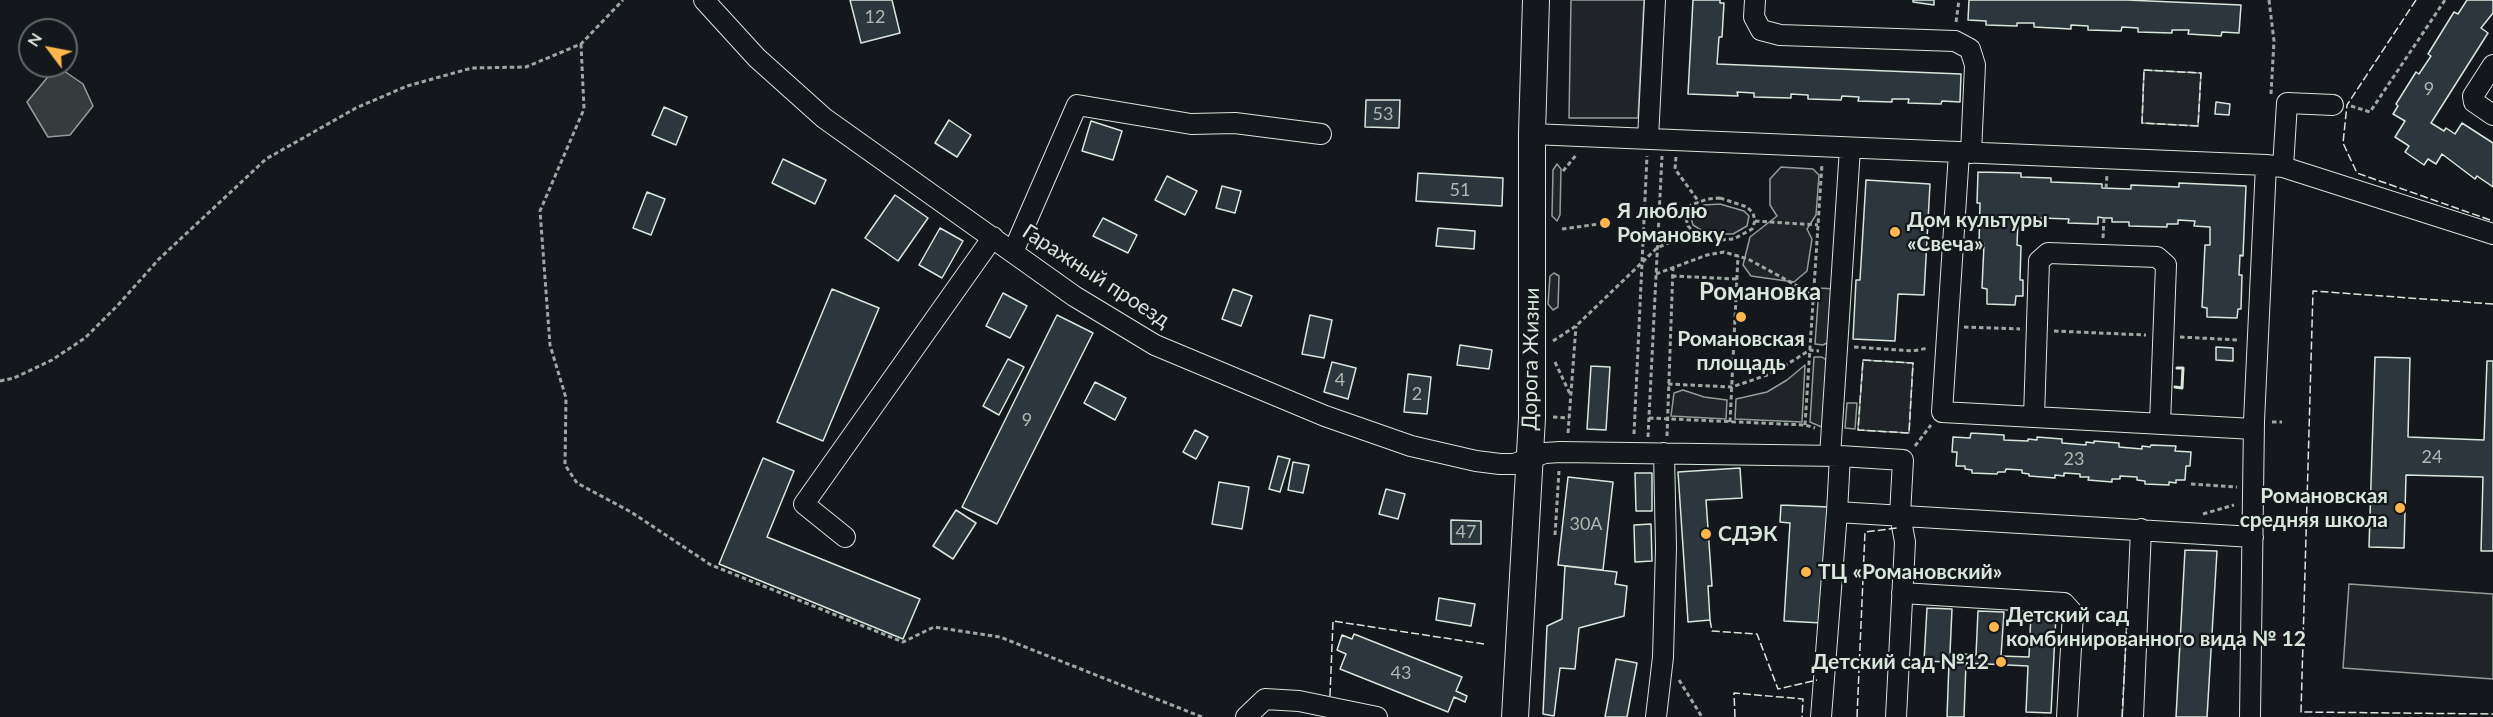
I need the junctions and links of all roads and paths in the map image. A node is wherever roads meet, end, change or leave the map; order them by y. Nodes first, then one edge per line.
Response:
1 (623, 0) edge
2 (704, 0) edge
3 (1536, 0) edge
4 (1655, 0) edge
5 (1755, 0) edge
6 (1959, 0) edge
7 (2269, 0) edge
8 (2445, 0) edge
9 (1956, 20) dead end
10 (581, 44) junction
11 (2493, 65) edge
12 (2270, 103) dead end
13 (2333, 105) joint
14 (2493, 115) edge
15 (1321, 134) dead end
16 (1532, 134) junction
17 (1662, 140) junction
18 (1850, 147) junction
19 (1965, 153) junction
20 (1823, 156) dead end
21 (2275, 166) junction
22 (2107, 169) dead end
23 (2106, 188) dead end
24 (1699, 202) junction
25 (1755, 221) junction
26 (1599, 224) dead end
27 (1818, 225) junction
28 (1562, 229) dead end
29 (1694, 232) junction
30 (2493, 234) edge
31 (993, 237) junction
32 (1657, 248) junction
33 (1013, 252) junction
34 (1738, 255) junction
35 (1642, 262) junction
36 (1673, 267) junction
37 (1656, 274) junction
38 (1672, 276) junction
39 (1737, 279) junction
40 (1814, 295) junction
41 (1576, 326) junction
42 (1947, 326) junction
43 (2037, 330) junction
44 (2163, 336) junction
45 (2258, 340) junction
46 (1552, 342) dead end
47 (1837, 346) junction
48 (1946, 349) junction
49 (1810, 350) junction
50 (1551, 355) dead end
51 (0, 381) edge
52 (1668, 384) junction
53 (1732, 387) junction
54 (1571, 396) junction
55 (1942, 412) junction
56 (2034, 417) junction
57 (1545, 418) dead end
58 (1569, 418) junction
59 (1649, 418) junction
60 (1666, 419) junction
61 (1730, 422) junction
62 (2160, 424) junction
63 (1806, 425) junction
64 (2254, 429) junction
65 (1832, 434) junction
66 (1568, 438) dead end
67 (1653, 454) junction
68 (1835, 456) junction
69 (1529, 459) junction
70 (1903, 460) junction
71 (1559, 469) dead end
72 (2191, 484) dead end
73 (2253, 488) junction
74 (1837, 512) junction
75 (1900, 515) junction
76 (2141, 529) junction
77 (1555, 535) dead end
78 (845, 537) dead end
79 (2253, 537) junction
80 (1902, 593) junction
81 (1663, 657) junction
82 (1202, 717) edge
83 (1246, 717) edge
84 (1377, 717) edge
85 (1515, 717) edge
86 (1656, 717) edge
87 (1702, 717) edge
88 (1821, 717) edge
89 (1896, 717) edge
90 (2067, 717) edge
91 (2133, 717) edge
92 (2250, 717) edge

1 - 10 path
2 - 31 street, Гаражный проезд
3 - 16 main road, Дорога Жизни
4 - 17 street
5 - 19 street
6 - 9 path
7 - 12 path
8 - 13 path
10 - 51 path
10 - 82 path
11 - 14 street
13 - 21 street
15 - 33 street
16 - 17 street
16 - 69 main road, Дорога Жизни
17 - 18 street
17 - 24 path
17 - 32 path
17 - 35 path
18 - 19 street
18 - 47 street
19 - 21 street
19 - 42 street
20 - 27 path
21 - 30 street
21 - 45 street
22 - 23 path
24 - 25 path
24 - 29 path
25 - 27 path
25 - 29 path
26 - 28 path
27 - 40 path
29 - 32 path
31 - 33 street, Гаражный проезд
31 - 78 street
32 - 35 path
32 - 37 path
33 - 69 street, Гаражный проезд
34 - 36 path
34 - 39 path
34 - 40 path
35 - 41 path
35 - 67 path
36 - 37 path
36 - 38 path
37 - 59 path
38 - 39 path
38 - 52 path
39 - 53 path
40 - 49 path
41 - 46 path
41 - 54 path
42 - 43 path
42 - 48 street
43 - 44 path
43 - 44 street
43 - 56 street
44 - 45 path
44 - 62 street
45 - 64 street
47 - 48 path
47 - 65 street
48 - 55 street
49 - 53 path
49 - 63 path
50 - 54 path
52 - 53 path
52 - 60 path
53 - 61 path
54 - 58 path
55 - 56 street
55 - 70 path
56 - 62 street
57 - 58 path
58 - 66 path
59 - 60 path
59 - 67 path
60 - 61 path
60 - 67 path
61 - 63 path
62 - 64 street
63 - 65 path
64 - 73 street
65 - 68 street
67 - 68 street, Гаражный проезд
67 - 69 street, Гаражный проезд
67 - 81 street
68 - 70 street, Гаражный проезд
68 - 74 street
69 - 85 main road, Дорога Жизни
70 - 75 street
71 - 77 path
72 - 73 path
73 - 79 street
74 - 75 street
74 - 88 street
75 - 76 street
75 - 80 street
76 - 79 street
76 - 91 street
79 - 92 street
80 - 89 street
80 - 90 street
81 - 86 street
81 - 87 path
83 - 84 street

